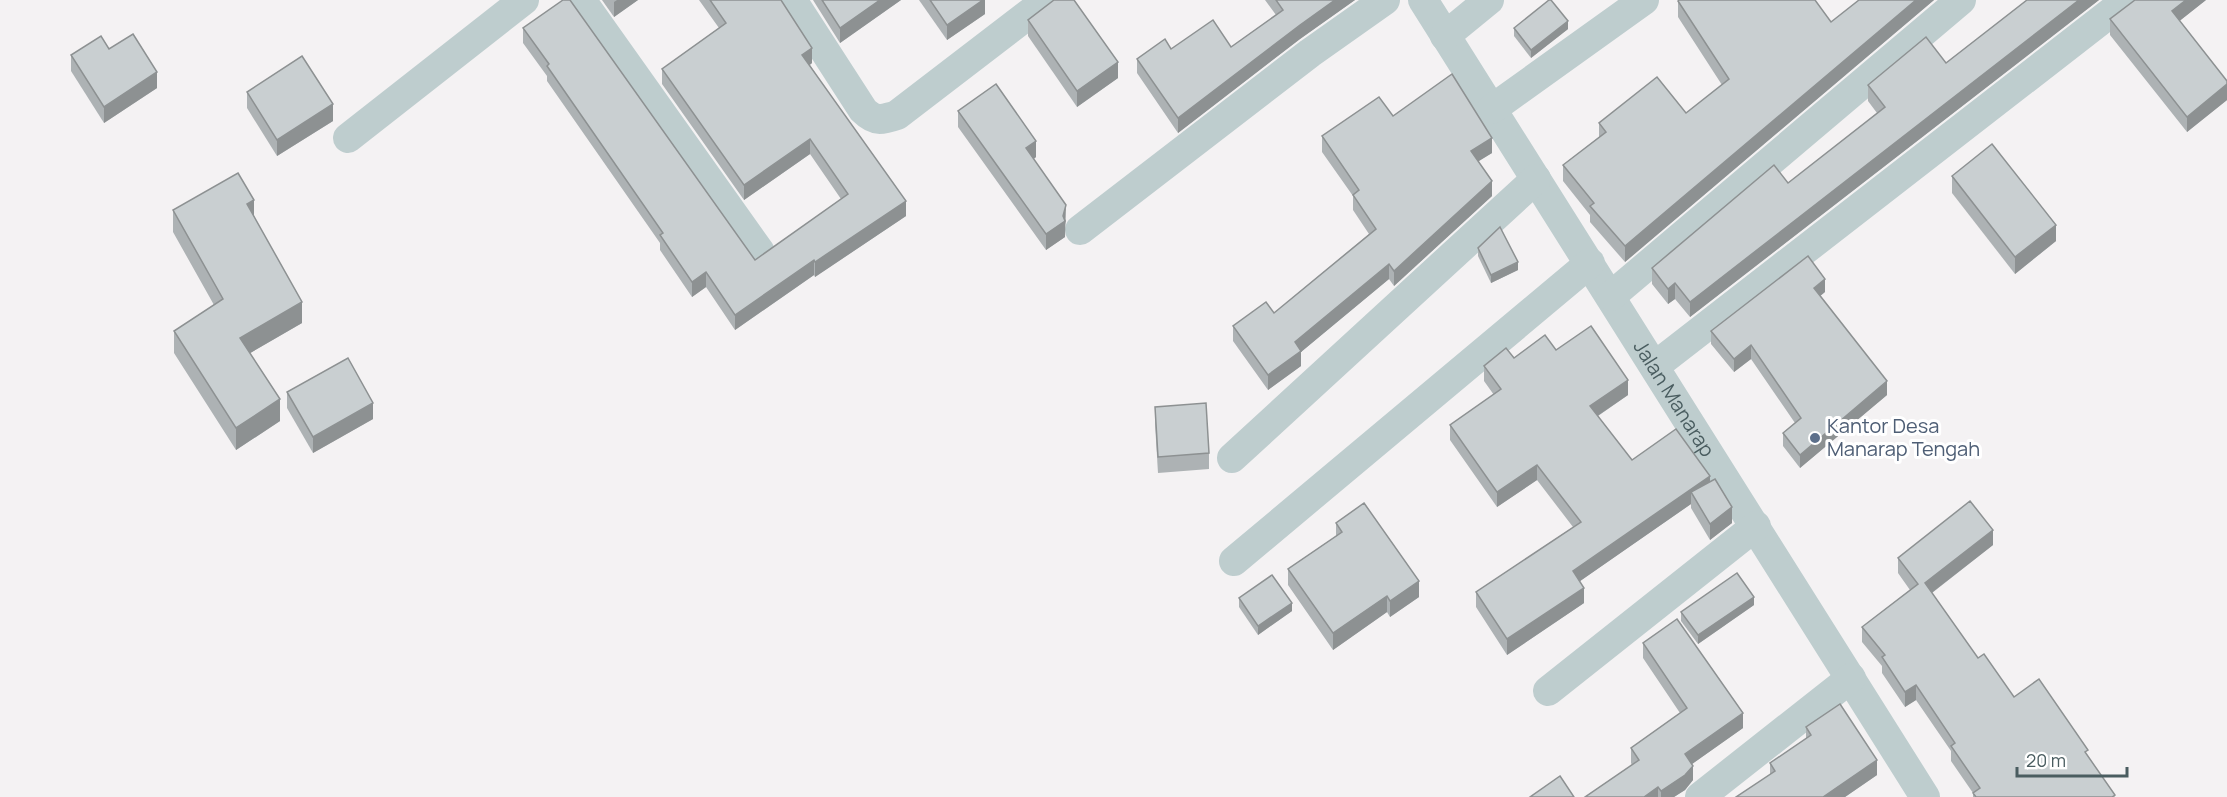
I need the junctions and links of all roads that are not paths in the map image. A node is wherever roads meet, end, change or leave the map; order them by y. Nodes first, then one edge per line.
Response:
1 (524, 0) edge
2 (581, 0) edge
3 (792, 0) edge
4 (1047, 0) edge
5 (1385, 0) edge
6 (1423, 0) edge
7 (1489, 0) edge
8 (1644, 0) edge
9 (1961, 0) edge
10 (2127, 0) edge
11 (1445, 36) junction
12 (1492, 109) junction
13 (348, 138) dead end
14 (1536, 179) junction
15 (1080, 230) dead end
16 (760, 252) dead end
17 (1590, 263) junction
18 (1611, 296) junction
19 (1655, 366) junction
20 (1232, 458) dead end
21 (1756, 526) junction
22 (1234, 561) dead end
23 (1851, 678) junction
24 (1548, 691) dead end
25 (1700, 797) edge
26 (1925, 797) edge

1 - 13 street
2 - 16 street
3 - 4 street
5 - 15 street
6 - 11 street, Jalan Manarap
7 - 11 street
8 - 12 street
9 - 18 street
10 - 19 street
11 - 12 street, Jalan Manarap
12 - 14 street, Jalan Manarap
14 - 17 street, Jalan Manarap
14 - 20 street
17 - 18 street, Jalan Manarap
17 - 22 street
18 - 19 street, Jalan Manarap
19 - 21 street, Jalan Manarap
21 - 23 street, Jalan Manarap
21 - 24 street
23 - 25 street
23 - 26 street, Jalan Manarap

